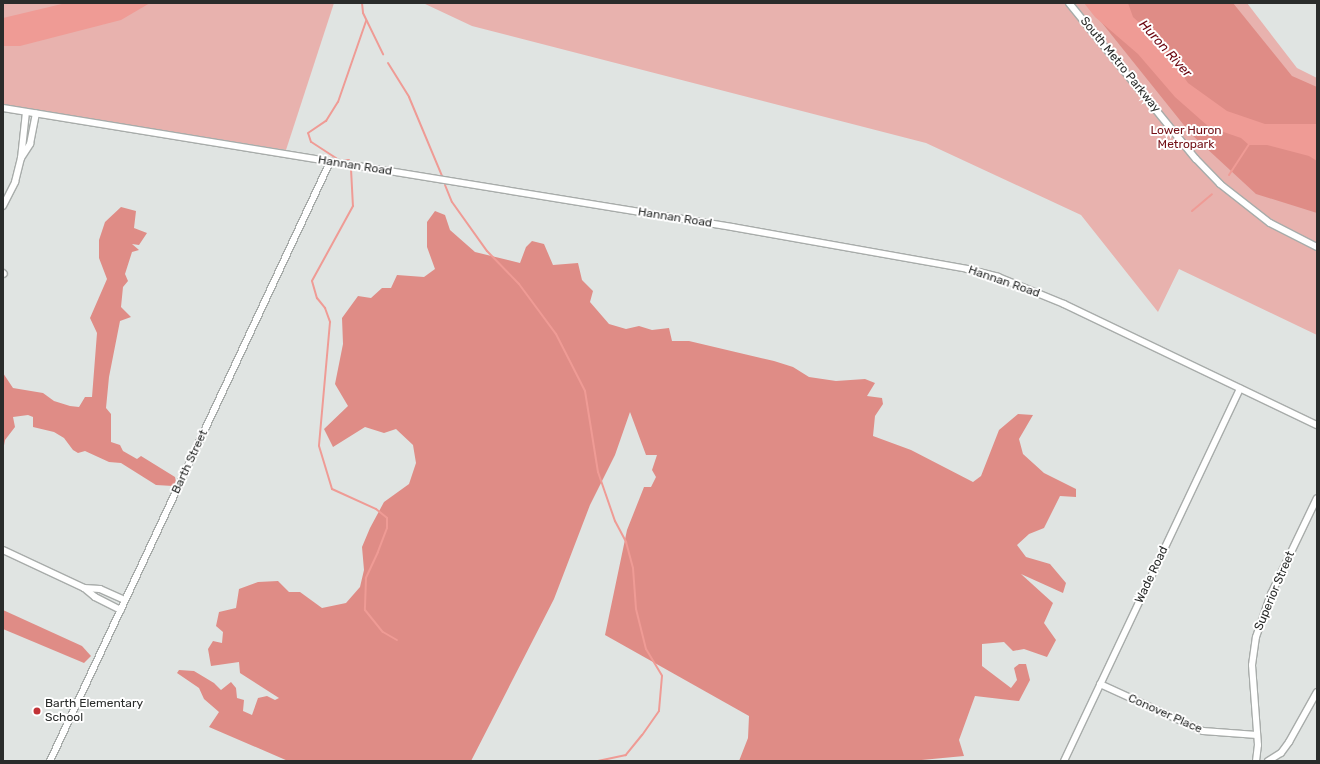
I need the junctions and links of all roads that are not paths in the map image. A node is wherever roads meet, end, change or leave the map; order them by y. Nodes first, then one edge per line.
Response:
1 (1069, 3) edge
2 (3, 108) edge
3 (26, 112) junction
4 (36, 114) junction
5 (21, 158) junction
6 (330, 162) junction
7 (3, 206) edge
8 (1317, 247) edge
9 (1240, 388) junction
10 (1317, 425) edge
11 (1317, 498) edge
12 (3, 550) edge
13 (84, 588) junction
14 (126, 600) junction
15 (121, 610) junction
16 (1100, 684) junction
17 (1317, 692) edge
18 (1257, 734) junction
19 (50, 761) edge
20 (1064, 761) edge
21 (1256, 761) edge
22 (1268, 761) edge

1 - 8 street, South Metro Parkway
2 - 3 street, Hannan Road
3 - 4 street, Hannan Road
3 - 5 street
4 - 5 street
4 - 6 street, Hannan Road
5 - 7 street
6 - 9 street, Hannan Road
6 - 14 street, Barth Street
9 - 10 street, Hannan Road
9 - 16 street, Wade Road
11 - 18 street, Superior Street
12 - 13 street
13 - 14 street
13 - 15 street
14 - 15 street, Barth Street
15 - 19 street, Barth Street
16 - 18 street, Conover Place
16 - 20 street, Wade Road
17 - 22 street
18 - 21 street, Superior Street

